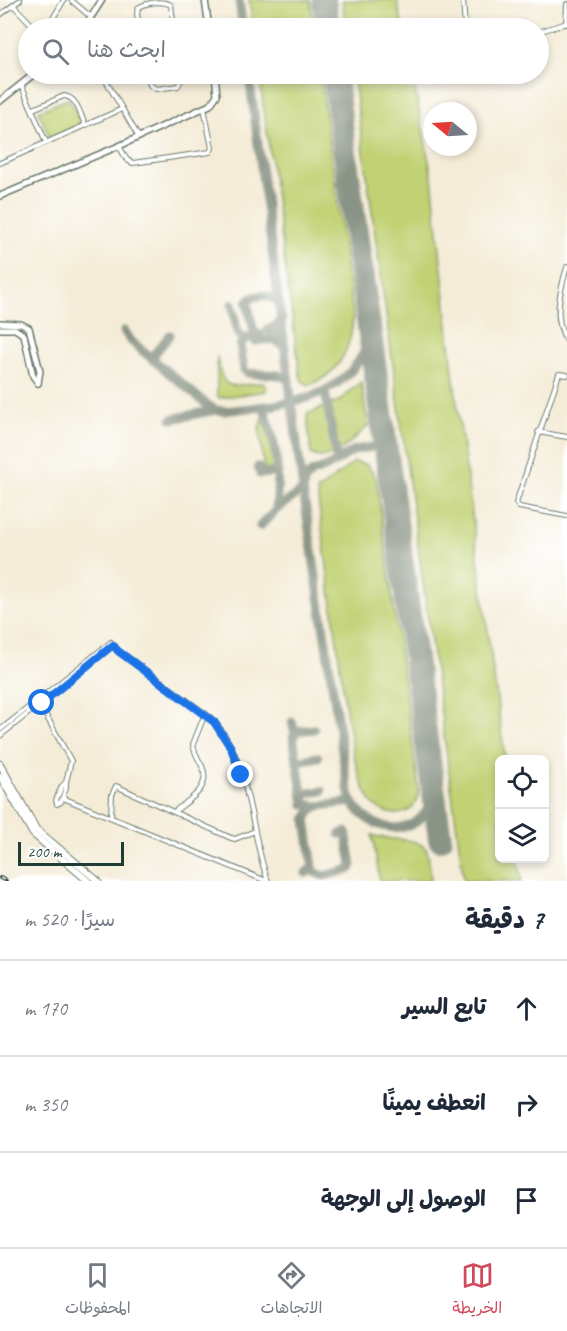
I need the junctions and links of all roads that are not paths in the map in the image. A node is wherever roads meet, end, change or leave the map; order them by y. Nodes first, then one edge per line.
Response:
1 (20, 0) edge
2 (64, 0) edge
3 (71, 0) edge
4 (102, 0) edge
5 (205, 0) edge
6 (463, 0) edge
7 (567, 4) edge
8 (14, 6) junction
9 (0, 15) edge
10 (91, 17) joint
11 (25, 18) edge
12 (53, 18) edge
13 (138, 18) edge
14 (173, 18) edge
15 (208, 18) edge
16 (464, 18) edge
17 (567, 23) edge
18 (549, 29) edge
19 (21, 84) joint
20 (108, 84) edge
21 (150, 84) edge
22 (179, 84) edge
23 (216, 84) edge
24 (0, 101) edge
25 (204, 108) junction
26 (33, 109) junction
27 (122, 109) junction
28 (85, 124) junction
29 (138, 136) junction
30 (46, 142) junction
31 (119, 146) junction
32 (0, 163) edge
33 (0, 196) edge
34 (567, 267) edge
35 (3, 325) edge
36 (567, 341) edge
37 (566, 376) edge
38 (538, 432) junction
39 (567, 437) edge
40 (567, 516) edge
41 (39, 703) junction
42 (205, 714) junction
43 (10, 725) junction
44 (0, 730) edge
45 (0, 736) edge
46 (0, 764) edge
47 (0, 776) edge
48 (66, 782) junction
49 (63, 798) junction
50 (175, 812) junction
51 (111, 817) junction
52 (255, 831) junction
53 (266, 879) edge
54 (88, 881) edge
55 (98, 881) edge

1 - 8 street
2 - 12 street
3 - 10 street
4 - 10 street
5 - 15 street
6 - 16 street
7 - 17 street
8 - 9 street
8 - 11 street
13 - 14 street
17 - 18 street
19 - 24 street
19 - 26 street
20 - 27 street
21 - 22 street
23 - 25 street
25 - 29 street
25 - 31 street
26 - 28 street
26 - 30 street
27 - 28 street
27 - 29 street
28 - 30 street
29 - 31 street
30 - 32 street
31 - 33 street
34 - 36 street
35 - 35 street
37 - 38 street
38 - 39 street
38 - 40 street
41 - 42 street
41 - 43 street
41 - 48 street
42 - 50 street
42 - 52 street
43 - 44 street
43 - 45 street
46 - 55 main road
47 - 54 main road
48 - 49 street
48 - 49 street
49 - 51 street
50 - 51 street
50 - 52 street
51 - 53 street
52 - 53 street

